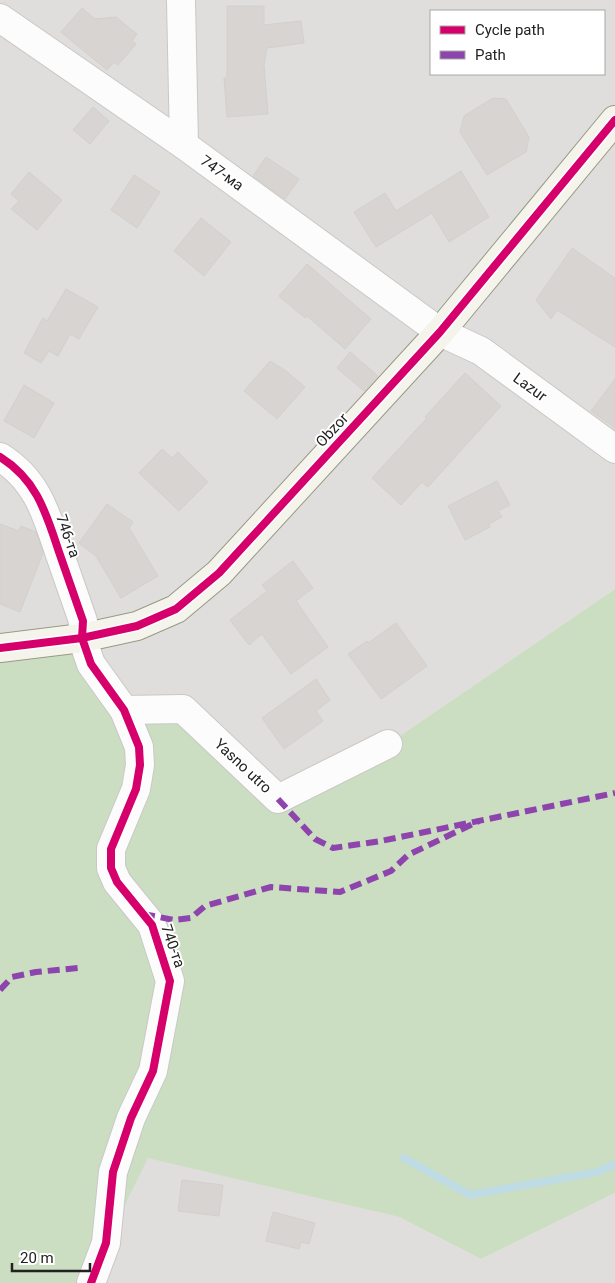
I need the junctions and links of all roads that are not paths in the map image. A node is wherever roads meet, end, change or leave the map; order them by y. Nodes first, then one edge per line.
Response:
1 (0, 0) edge
2 (181, 0) edge
3 (0, 4) edge
4 (0, 18) edge
5 (615, 120) edge
6 (184, 146) junction
7 (440, 332) junction
8 (615, 449) edge
9 (0, 457) edge
10 (82, 638) junction
11 (0, 648) edge
12 (124, 710) junction
13 (388, 744) dead end
14 (91, 1283) edge

1 - 3 street
2 - 6 street
4 - 6 street, 747-ма
5 - 7 street, Obzor
6 - 7 street, 747-ма
7 - 8 street, Lazur
7 - 10 street, Obzor
9 - 10 street, 746-та
10 - 11 street, Obzor
10 - 12 street, 740-та
12 - 13 street, Yasno utro
12 - 14 street, 740-та

